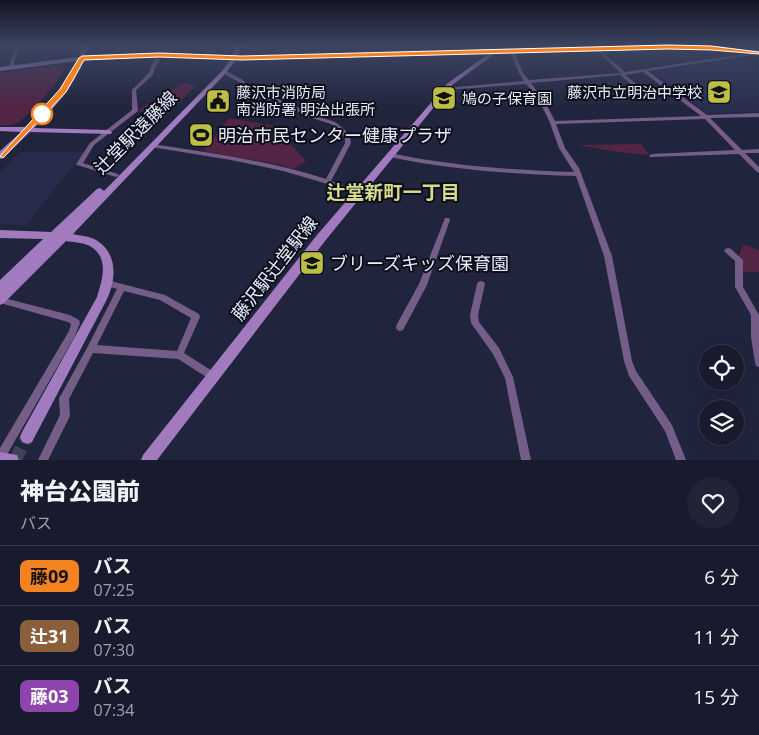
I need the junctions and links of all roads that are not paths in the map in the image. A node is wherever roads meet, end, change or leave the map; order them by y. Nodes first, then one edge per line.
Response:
1 (77, 67) edge
2 (155, 67) edge
3 (221, 67) edge
4 (226, 67) edge
5 (470, 67) edge
6 (520, 67) edge
7 (616, 67) edge
8 (666, 67) edge
9 (645, 71) junction
10 (224, 72) junction
11 (623, 74) junction
12 (527, 82) junction
13 (446, 89) junction
14 (653, 100) dead end
15 (759, 116) edge
16 (707, 118) junction
17 (553, 123) junction
18 (0, 129) edge
19 (26, 130) junction
20 (108, 132) junction
21 (153, 146) junction
22 (759, 151) edge
23 (741, 152) junction
24 (390, 155) junction
25 (0, 156) edge
26 (652, 156) dead end
27 (759, 171) edge
28 (578, 174) junction
29 (116, 175) junction
30 (328, 181) junction
31 (358, 194) junction
32 (447, 220) dead end
33 (0, 234) edge
34 (59, 236) junction
35 (728, 251) dead end
36 (107, 283) junction
37 (481, 284) dead end
38 (0, 287) edge
39 (122, 287) junction
40 (0, 300) edge
41 (400, 327) dead end
42 (92, 349) junction
43 (179, 355) junction
44 (759, 363) edge
45 (214, 377) junction
46 (27, 437) tunnel mouth
47 (0, 459) edge
48 (12, 460) edge
49 (43, 460) edge
50 (148, 460) edge
51 (526, 460) edge
52 (681, 460) edge

1 - 19 street
2 - 20 street
3 - 29 street, 辻堂駅遠藤線
4 - 10 street, 辻堂駅遠藤線
5 - 13 street, 藤沢駅辻堂駅線
6 - 12 street
7 - 11 street
8 - 9 street
9 - 11 street
9 - 16 street
10 - 21 street, 辻堂駅遠藤線
10 - 30 street
11 - 12 street
11 - 14 street
12 - 13 street
12 - 17 street
13 - 24 street, 藤沢駅辻堂駅線
15 - 16 street
16 - 17 street
16 - 23 street
17 - 28 street
18 - 19 street
19 - 20 street
19 - 25 street
20 - 29 street
21 - 30 street
21 - 34 street, 辻堂駅遠藤線
22 - 23 street
23 - 26 street
23 - 27 street
24 - 28 street
24 - 31 street, 藤沢駅辻堂駅線
28 - 52 street
29 - 34 street, 辻堂駅遠藤線
30 - 31 street
31 - 45 street, 藤沢駅辻堂駅線
32 - 41 street
33 - 34 street
34 - 36 street
34 - 38 street
34 - 40 street
35 - 44 street
36 - 39 street
36 - 46 street
37 - 51 street
39 - 42 street
39 - 43 street
40 - 47 street
42 - 43 street
42 - 49 street
43 - 45 street
45 - 50 street, 藤沢駅辻堂駅線
47 - 48 street

